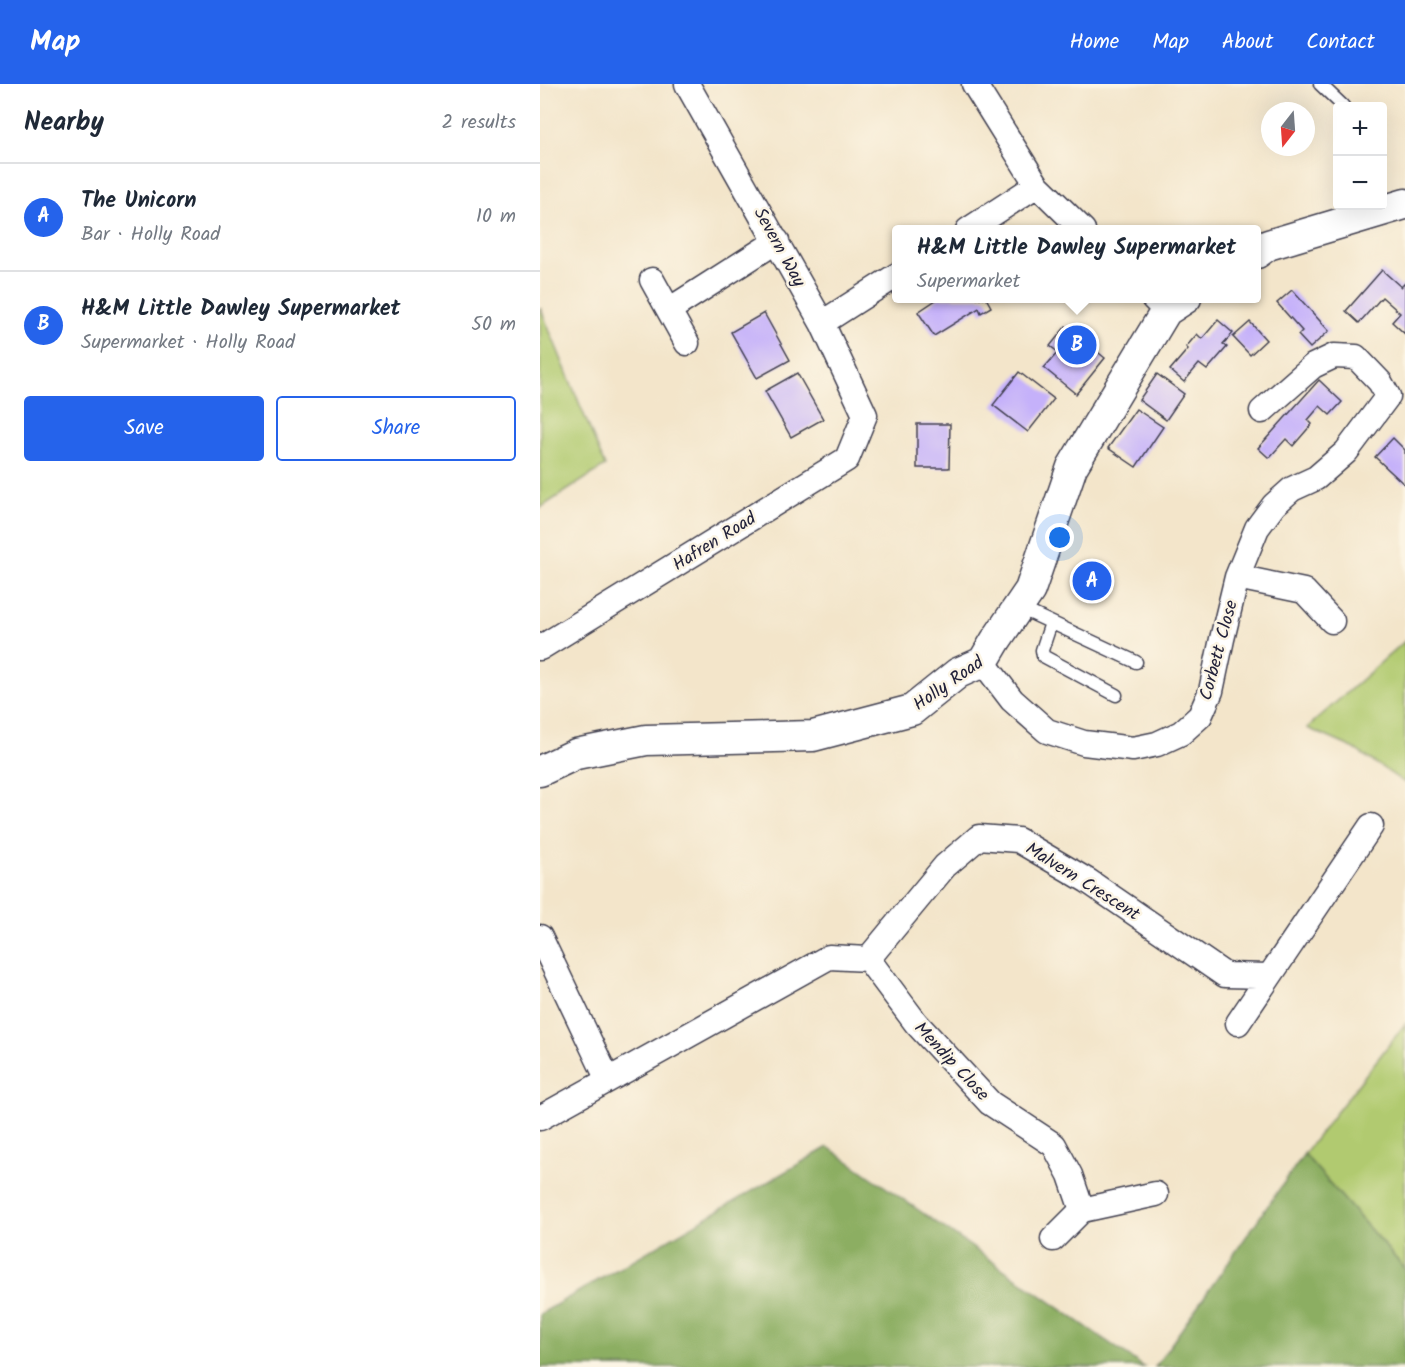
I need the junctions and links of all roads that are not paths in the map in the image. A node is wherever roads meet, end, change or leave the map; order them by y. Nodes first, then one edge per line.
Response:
1 (687, 84) edge
2 (974, 84) edge
3 (1320, 84) edge
4 (1339, 102) edge
5 (1037, 185) junction
6 (1377, 210) edge
7 (976, 225) edge
8 (1078, 225) edge
9 (777, 241) junction
10 (1261, 250) edge
11 (892, 278) edge
12 (652, 280) dead end
13 (1168, 303) edge
14 (669, 310) junction
15 (822, 323) junction
16 (687, 343) dead end
17 (1396, 400) edge
18 (1262, 411) dead end
19 (865, 415) joint
20 (1237, 578) junction
21 (1018, 607) junction
22 (1332, 621) dead end
23 (1051, 622) junction
24 (540, 648) edge
25 (983, 662) junction
26 (1136, 662) dead end
27 (1116, 695) dead end
28 (540, 771) edge
29 (1371, 826) dead end
30 (540, 937) edge
31 (868, 959) junction
32 (1269, 976) junction
33 (1238, 1023) dead end
34 (608, 1080) junction
35 (540, 1118) edge
36 (1156, 1194) dead end
37 (1082, 1210) junction
38 (1053, 1239) dead end

1 - 9 street, Severn Way
2 - 5 street
3 - 4 lane
5 - 7 street
5 - 8 street
6 - 10 street
9 - 14 street
9 - 15 street, Severn Way
11 - 15 street
12 - 14 street
13 - 21 street, Holly Road
14 - 16 street
15 - 19 street, Severn Way
17 - 18 street, Corbett Close
17 - 20 street, Corbett Close
19 - 24 street, Hafren Road
20 - 22 street, Corbett Close
20 - 25 street, Corbett Close
21 - 23 lane
21 - 25 street, Holly Road
23 - 26 lane
23 - 27 lane
25 - 28 street, Holly Road
29 - 32 street
30 - 34 street
31 - 32 street, Malvern Crescent
31 - 34 street
31 - 37 street, Mendip Close
32 - 33 street
34 - 35 street
36 - 37 street
37 - 38 street

